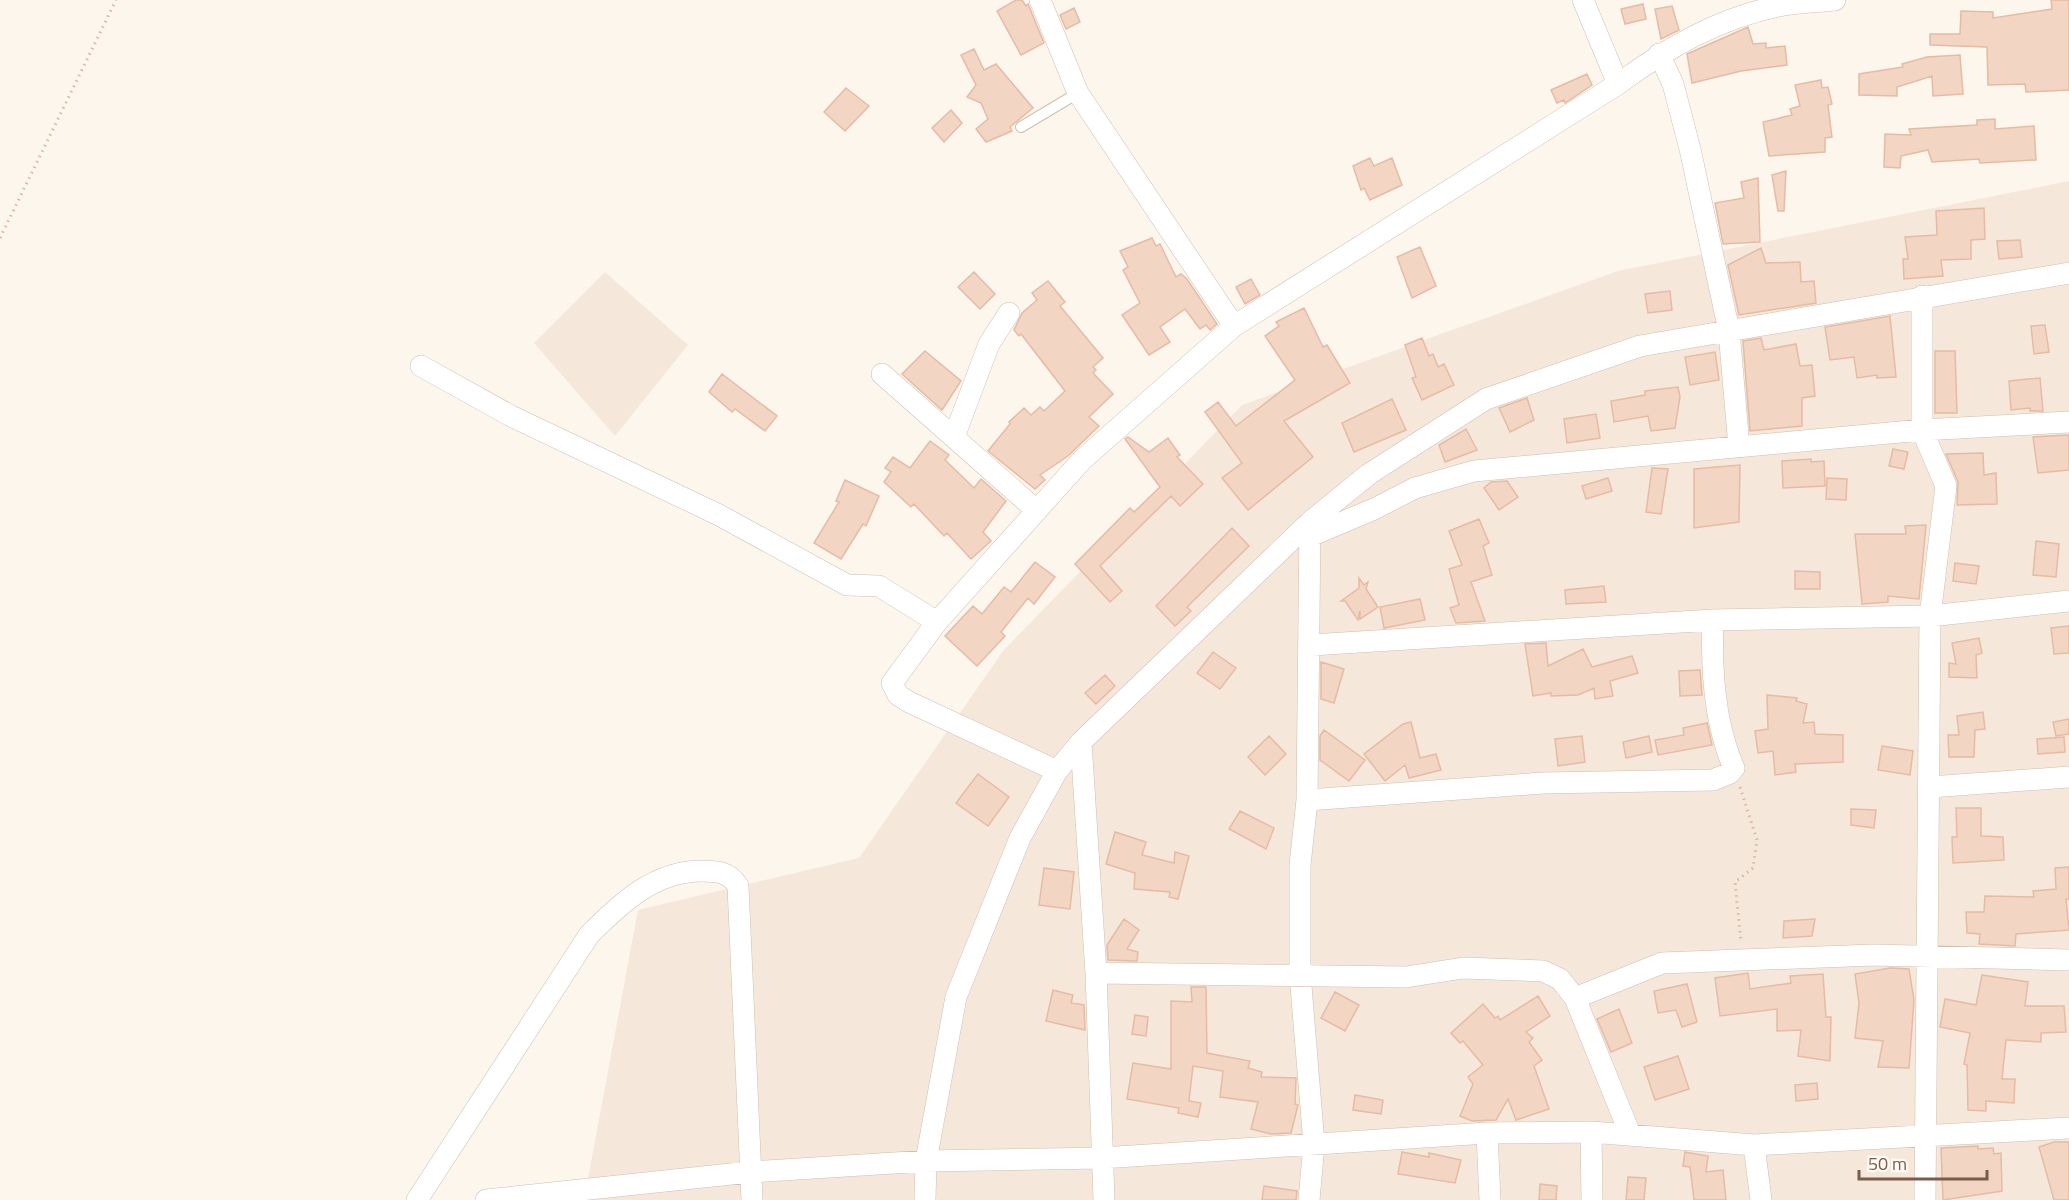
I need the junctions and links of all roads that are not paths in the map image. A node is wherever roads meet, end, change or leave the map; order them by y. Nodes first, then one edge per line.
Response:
1 (1040, 0) edge
2 (1583, 0) edge
3 (1835, 0) edge
4 (1659, 54) junction
5 (1618, 84) junction
6 (1078, 93) junction
7 (1021, 127) dead end
8 (2069, 273) edge
9 (1922, 296) junction
10 (1009, 313) dead end
11 (1234, 326) junction
12 (1729, 330) junction
13 (421, 366) dead end
14 (882, 374) dead end
15 (2069, 422) edge
16 (1922, 430) junction
17 (954, 436) junction
18 (1739, 447) junction
19 (1036, 510) junction
20 (1310, 529) junction
21 (2069, 601) edge
22 (1930, 616) junction
23 (1713, 620) junction
24 (937, 622) junction
25 (1311, 645) junction
26 (1080, 742) junction
27 (1057, 771) junction
28 (2069, 777) edge
29 (1930, 787) junction
30 (1307, 800) junction
31 (1928, 958) junction
32 (2069, 960) edge
33 (1096, 973) junction
34 (1300, 974) junction
35 (1575, 998) junction
36 (2069, 1128) edge
37 (1591, 1132) junction
38 (1487, 1133) junction
39 (1630, 1134) junction
40 (1926, 1135) junction
41 (1314, 1144) junction
42 (1754, 1145) junction
43 (1101, 1158) junction
44 (926, 1161) junction
45 (750, 1172) junction
46 (417, 1200) edge
47 (486, 1200) edge
48 (752, 1200) edge
49 (925, 1200) edge
50 (1104, 1200) edge
51 (1309, 1200) edge
52 (1490, 1200) edge
53 (1592, 1200) edge
54 (1761, 1200) edge
55 (1925, 1200) edge

1 - 6 street
2 - 5 street
3 - 4 street
4 - 5 street
4 - 12 street
5 - 11 street
6 - 7 lane
6 - 11 street
8 - 9 street
9 - 12 street
9 - 16 street
10 - 17 street
11 - 19 street
12 - 18 street
12 - 20 street
13 - 24 street
14 - 17 street
15 - 16 street
16 - 18 street
16 - 22 street
17 - 19 street
18 - 20 street
19 - 24 street
20 - 25 street
20 - 26 street
21 - 22 street
22 - 23 street
22 - 29 street
23 - 25 street
23 - 30 street
24 - 27 street
25 - 30 street
26 - 27 street
26 - 33 street
27 - 44 street
28 - 29 street
29 - 31 street
30 - 34 street
31 - 32 street
31 - 35 street
31 - 40 street
33 - 34 street
33 - 43 street
34 - 35 street
34 - 41 street
35 - 39 street
36 - 40 street
37 - 38 street
37 - 39 street
37 - 53 street
38 - 41 street
38 - 52 street
39 - 42 street
40 - 42 street
40 - 55 street
41 - 43 street
41 - 51 street
42 - 54 street
43 - 44 street
43 - 50 street
44 - 45 street
44 - 49 street
45 - 46 street
45 - 47 street
45 - 48 street

